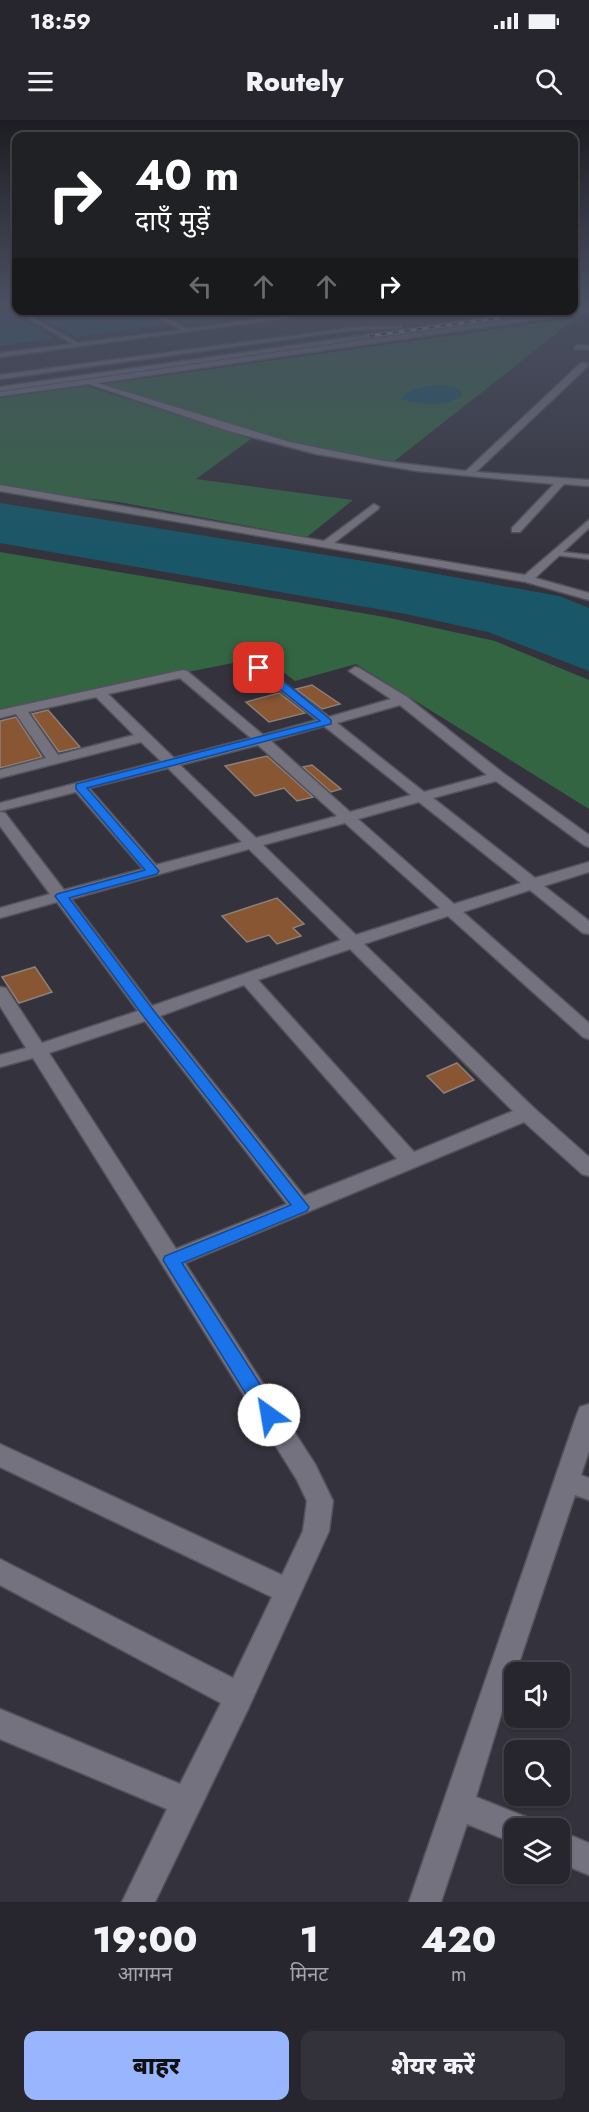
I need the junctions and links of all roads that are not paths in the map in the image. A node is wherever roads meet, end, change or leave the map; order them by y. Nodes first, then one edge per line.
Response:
1 (50, 387) edge
2 (104, 387) edge
3 (561, 387) edge
4 (0, 394) edge
5 (469, 474) junction
6 (562, 481) junction
7 (589, 483) edge
8 (0, 488) edge
9 (374, 507) dead end
10 (589, 523) edge
11 (516, 530) dead end
12 (584, 533) edge
13 (326, 544) junction
14 (556, 553) junction
15 (589, 557) edge
16 (527, 579) junction
17 (589, 597) edge
18 (259, 668) dead end
19 (355, 671) dead end
20 (99, 693) junction
21 (402, 700) junction
22 (20, 710) junction
23 (0, 714) edge
24 (327, 722) junction
25 (142, 737) junction
26 (261, 740) junction
27 (55, 760) junction
28 (169, 764) junction
29 (0, 774) edge
30 (498, 776) junction
31 (80, 787) junction
32 (421, 798) junction
33 (0, 807) edge
34 (0, 816) edge
35 (347, 819) junction
36 (589, 842) edge
37 (252, 844) junction
38 (589, 867) edge
39 (153, 871) junction
40 (532, 884) junction
41 (61, 896) junction
42 (451, 910) junction
43 (0, 913) edge
44 (589, 929) edge
45 (352, 941) junction
46 (247, 978) junction
47 (0, 992) edge
48 (149, 1014) junction
49 (589, 1033) edge
50 (36, 1052) junction
51 (0, 1061) edge
52 (527, 1113) junction
53 (411, 1161) junction
54 (589, 1169) edge
55 (301, 1207) junction
56 (171, 1260) junction
57 (589, 1414) edge
58 (0, 1455) edge
59 (578, 1485) edge
60 (0, 1571) edge
61 (286, 1590) junction
62 (238, 1697) junction
63 (0, 1724) edge
64 (187, 1802) junction
65 (458, 1805) junction
66 (504, 1824) edge
67 (570, 1851) edge
68 (589, 1859) edge
69 (138, 1902) edge
70 (425, 1902) edge

1 - 4 street
2 - 5 street
3 - 5 street
5 - 6 street
6 - 7 street
6 - 11 street
8 - 13 street
9 - 13 street
10 - 12 street
12 - 14 street
13 - 16 street
14 - 15 lane
14 - 16 street
16 - 17 street
18 - 24 street
19 - 21 street
20 - 22 street
20 - 25 street
20 - 26 street
21 - 24 street
21 - 30 street
22 - 23 street
22 - 27 street
24 - 26 street
24 - 32 street
25 - 27 street
25 - 28 street
26 - 28 street
26 - 35 street
27 - 29 street
28 - 31 street
28 - 37 street
30 - 32 street
30 - 36 street
31 - 33 street
31 - 39 street
32 - 35 street
32 - 40 street
34 - 41 street
35 - 37 street
35 - 42 street
37 - 39 street
37 - 45 street
38 - 40 street
39 - 41 street
40 - 42 street
40 - 44 street
41 - 43 street
41 - 48 street
42 - 45 street
42 - 49 street
45 - 46 street
45 - 52 street
46 - 48 street
46 - 53 street
47 - 50 street
48 - 50 street
48 - 55 street
50 - 51 street
50 - 56 street
52 - 53 street
52 - 54 street
53 - 55 street
55 - 56 street
56 - 61 street
57 - 59 street
58 - 61 street
59 - 65 street
60 - 62 street
61 - 62 street
62 - 64 street
63 - 64 street
64 - 69 street
65 - 66 street
65 - 70 street
67 - 68 street

